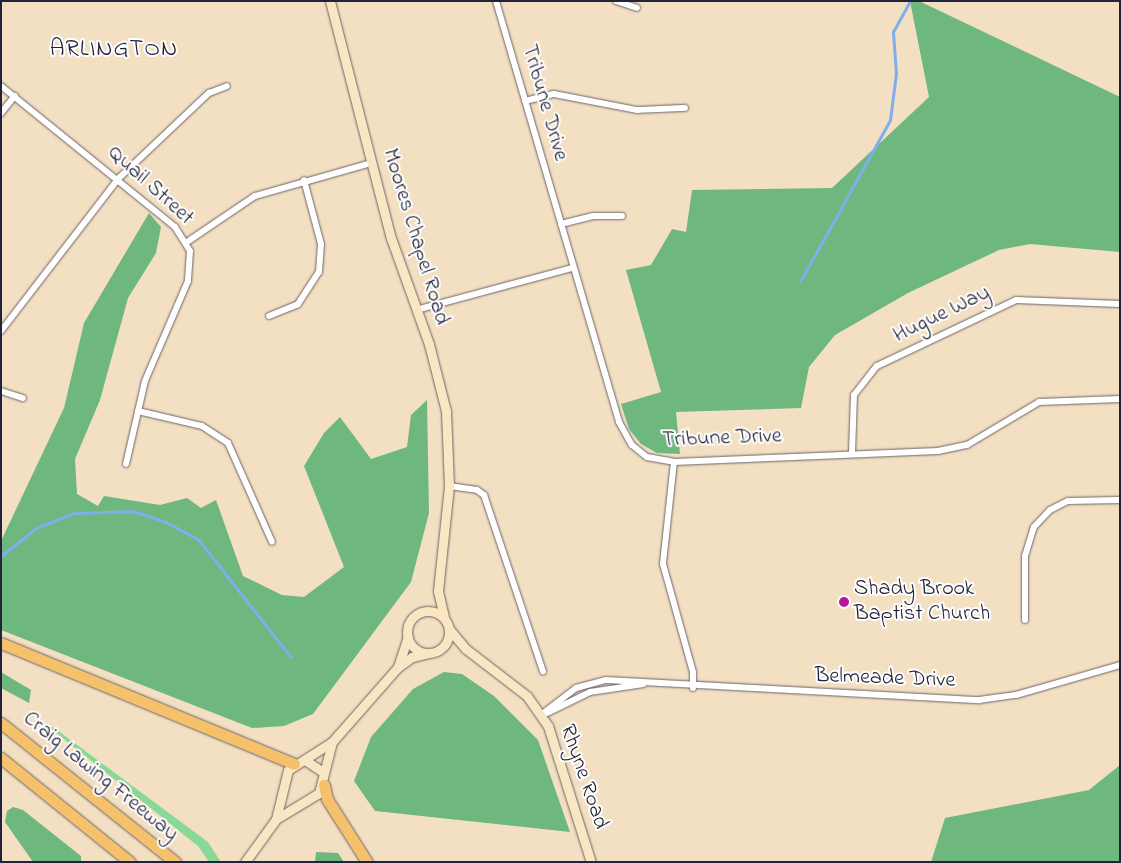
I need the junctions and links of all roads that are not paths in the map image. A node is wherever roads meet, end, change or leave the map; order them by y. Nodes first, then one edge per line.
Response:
1 (330, 1) edge
2 (496, 1) edge
3 (616, 1) edge
4 (637, 8) dead end
5 (1, 86) edge
6 (227, 86) dead end
7 (15, 96) junction
8 (526, 101) junction
9 (685, 108) dead end
10 (1, 113) edge
11 (371, 163) junction
12 (119, 178) junction
13 (304, 180) junction
14 (622, 216) dead end
15 (561, 224) junction
16 (186, 242) junction
17 (572, 268) junction
18 (1120, 304) edge
19 (416, 310) junction
20 (269, 316) dead end
21 (1, 331) edge
22 (1, 391) edge
23 (23, 398) dead end
24 (1120, 399) edge
25 (138, 410) junction
26 (852, 454) junction
27 (674, 462) junction
28 (126, 464) dead end
29 (449, 486) junction
30 (1120, 500) edge
31 (272, 542) dead end
32 (438, 591) junction
33 (418, 613) junction
34 (444, 617) junction
35 (1025, 620) dead end
36 (449, 629) junction
37 (408, 637) junction
38 (1, 643) edge
39 (466, 649) junction
40 (433, 652) junction
41 (1120, 665) edge
42 (398, 667) junction
43 (542, 671) dead end
44 (693, 688) junction
45 (541, 715) junction
46 (1, 723) edge
47 (332, 742) junction
48 (1, 758) edge
49 (299, 762) junction
50 (323, 772) junction
51 (324, 785) junction
52 (276, 819) junction
53 (130, 862) edge
54 (175, 862) edge
55 (246, 862) edge
56 (367, 862) edge
57 (591, 862) edge

1 - 11 main road, Moores Chapel Road
2 - 8 street, Tribune Drive
3 - 4 street
5 - 7 street, Quail Street
6 - 12 street
7 - 10 street
7 - 12 street, Quail Street
8 - 9 street
8 - 15 street, Tribune Drive
11 - 13 street
11 - 19 main road, Moores Chapel Road
12 - 16 street, Quail Street
12 - 21 street
13 - 16 street
13 - 20 street
14 - 15 street
15 - 17 street, Tribune Drive
16 - 25 street, Quail Street
17 - 19 street
17 - 27 street, Tribune Drive
18 - 26 street, Hugue Way
19 - 29 main road, Moores Chapel Road
22 - 23 street
24 - 26 street, Tribune Drive
25 - 28 street, Quail Street
25 - 31 street
26 - 27 street, Tribune Drive
27 - 44 street
29 - 32 main road, Moores Chapel Road
29 - 43 street
30 - 35 street
32 - 33 main road
32 - 34 main road, Moores Chapel Road
33 - 34 main road
33 - 37 main road
34 - 36 main road
36 - 39 main road, Rhyne Road
36 - 40 main road
37 - 40 main road
37 - 42 main road
38 - 49 highway
39 - 40 main road
39 - 45 main road, Rhyne Road
40 - 42 main road
41 - 44 street, Belmeade Drive
42 - 47 main road
44 - 45 street, Belmeade Drive
45 - 57 main road, Rhyne Road
46 - 54 highway, Craig Lawing Freeway
47 - 49 main road
47 - 50 main road
48 - 53 highway, Craig Lawing Freeway
49 - 50 main road
49 - 52 main road
50 - 51 main road
51 - 52 main road
51 - 56 highway
52 - 55 main road

